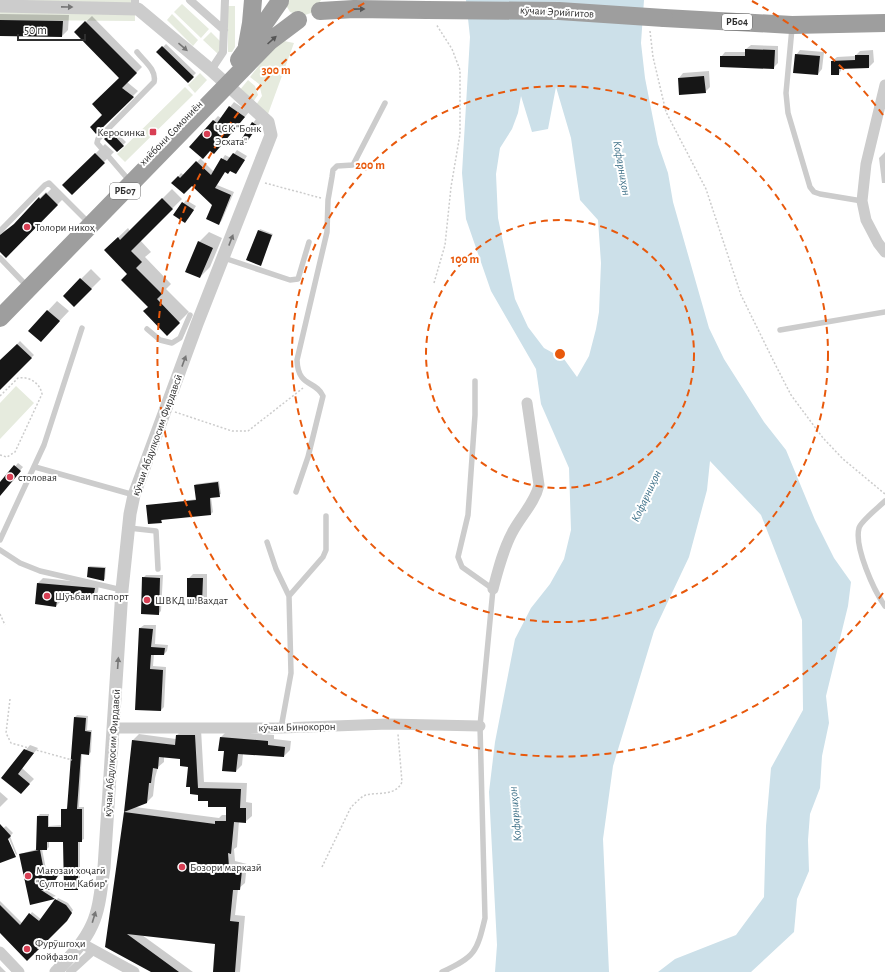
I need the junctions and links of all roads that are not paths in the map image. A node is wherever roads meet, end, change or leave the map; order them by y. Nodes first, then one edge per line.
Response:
1 (190, 0) edge
2 (225, 0) edge
3 (253, 0) edge
4 (388, 0) edge
5 (280, 1) edge
6 (135, 4) edge
7 (0, 6) edge
8 (323, 6) edge
9 (427, 10) junction
10 (298, 20) junction
11 (885, 23) edge
12 (792, 25) junction
13 (224, 30) junction
14 (137, 52) dead end
15 (247, 57) junction
16 (220, 79) junction
17 (885, 86) edge
18 (385, 104) dead end
19 (127, 178) junction
20 (862, 201) junction
21 (86, 220) junction
22 (0, 230) edge
23 (309, 242) dead end
24 (885, 252) edge
25 (0, 258) edge
26 (224, 258) junction
27 (24, 283) junction
28 (0, 308) edge
29 (885, 312) edge
30 (190, 315) dead end
31 (0, 318) edge
32 (82, 328) dead end
33 (147, 329) dead end
34 (780, 330) dead end
35 (475, 381) dead end
36 (527, 403) dead end
37 (35, 467) junction
38 (296, 492) dead end
39 (134, 495) junction
40 (885, 501) edge
41 (326, 516) dead end
42 (129, 528) junction
43 (0, 540) edge
44 (267, 542) dead end
45 (0, 550) edge
46 (158, 569) dead end
47 (492, 589) junction
48 (122, 590) junction
49 (289, 596) junction
50 (885, 606) edge
51 (480, 726) junction
52 (114, 728) junction
53 (281, 728) junction
54 (81, 943) junction
55 (94, 950) junction
56 (0, 952) edge
57 (19, 972) edge
58 (56, 972) edge
59 (70, 972) edge
60 (134, 972) edge
61 (442, 972) edge

1 - 13 street
2 - 13 street
3 - 15 highway
4 - 9 highway, кӯчаи Эрийгитов / РБ04
5 - 10 highway
5 - 15 highway, хиёбони Сомониён / РБ07
7 -> 6 street
6 -> 16 street
8 -> 9 highway, кӯчаи Эрийгитов / РБ04
8 - 10 highway, РБ04
9 - 12 highway, кӯчаи Эрийгитов / РБ04, bridge
15 -> 10 highway, РБ07
11 - 12 highway, РБ04
12 - 20 lane
13 - 16 street
14 - 19 lane
15 - 16 highway, хиёбони Сомониён / РБ07
16 - 19 highway, хиёбони Сомониён / РБ07
26 -> 16 street, кӯчаи Абдулқосим Фирдавсӣ
16 - 31 highway, хиёбони Сомониён / РБ07
17 - 20 street
18 - 38 lane
19 - 21 highway, хиёбони Сомониён / РБ07
20 - 24 street
21 - 22 lane
21 - 27 highway, хиёбони Сомониён / РБ07
23 - 26 lane
25 - 27 lane
39 -> 26 street, кӯчаи Абдулқосим Фирдавсӣ
27 - 28 highway, хиёбони Сомониён / РБ07
29 - 34 lane
30 - 33 lane
32 - 37 lane
35 - 47 lane
36 - 47 street
37 - 39 lane
37 - 43 lane
39 - 42 street, кӯчаи Абдулқосим Фирдавсӣ
40 - 50 lane
41 - 49 lane
42 - 46 lane
42 - 48 street, кӯчаи Абдулқосим Фирдавсӣ
44 - 49 lane
45 - 48 lane
47 - 51 lane
52 -> 48 street, кӯчаи Абдулқосим Фирдавсӣ
49 - 53 lane
51 - 53 street, кӯчаи Бинокорон
51 - 61 lane
52 - 53 street, кӯчаи Бинокорон
54 -> 52 street, кӯчаи Абдулқосим Фирдавсӣ
54 - 55 street
54 - 58 street, кӯчаи Абдулқосим Фирдавсӣ
55 - 59 street
55 - 60 street
56 - 57 street

